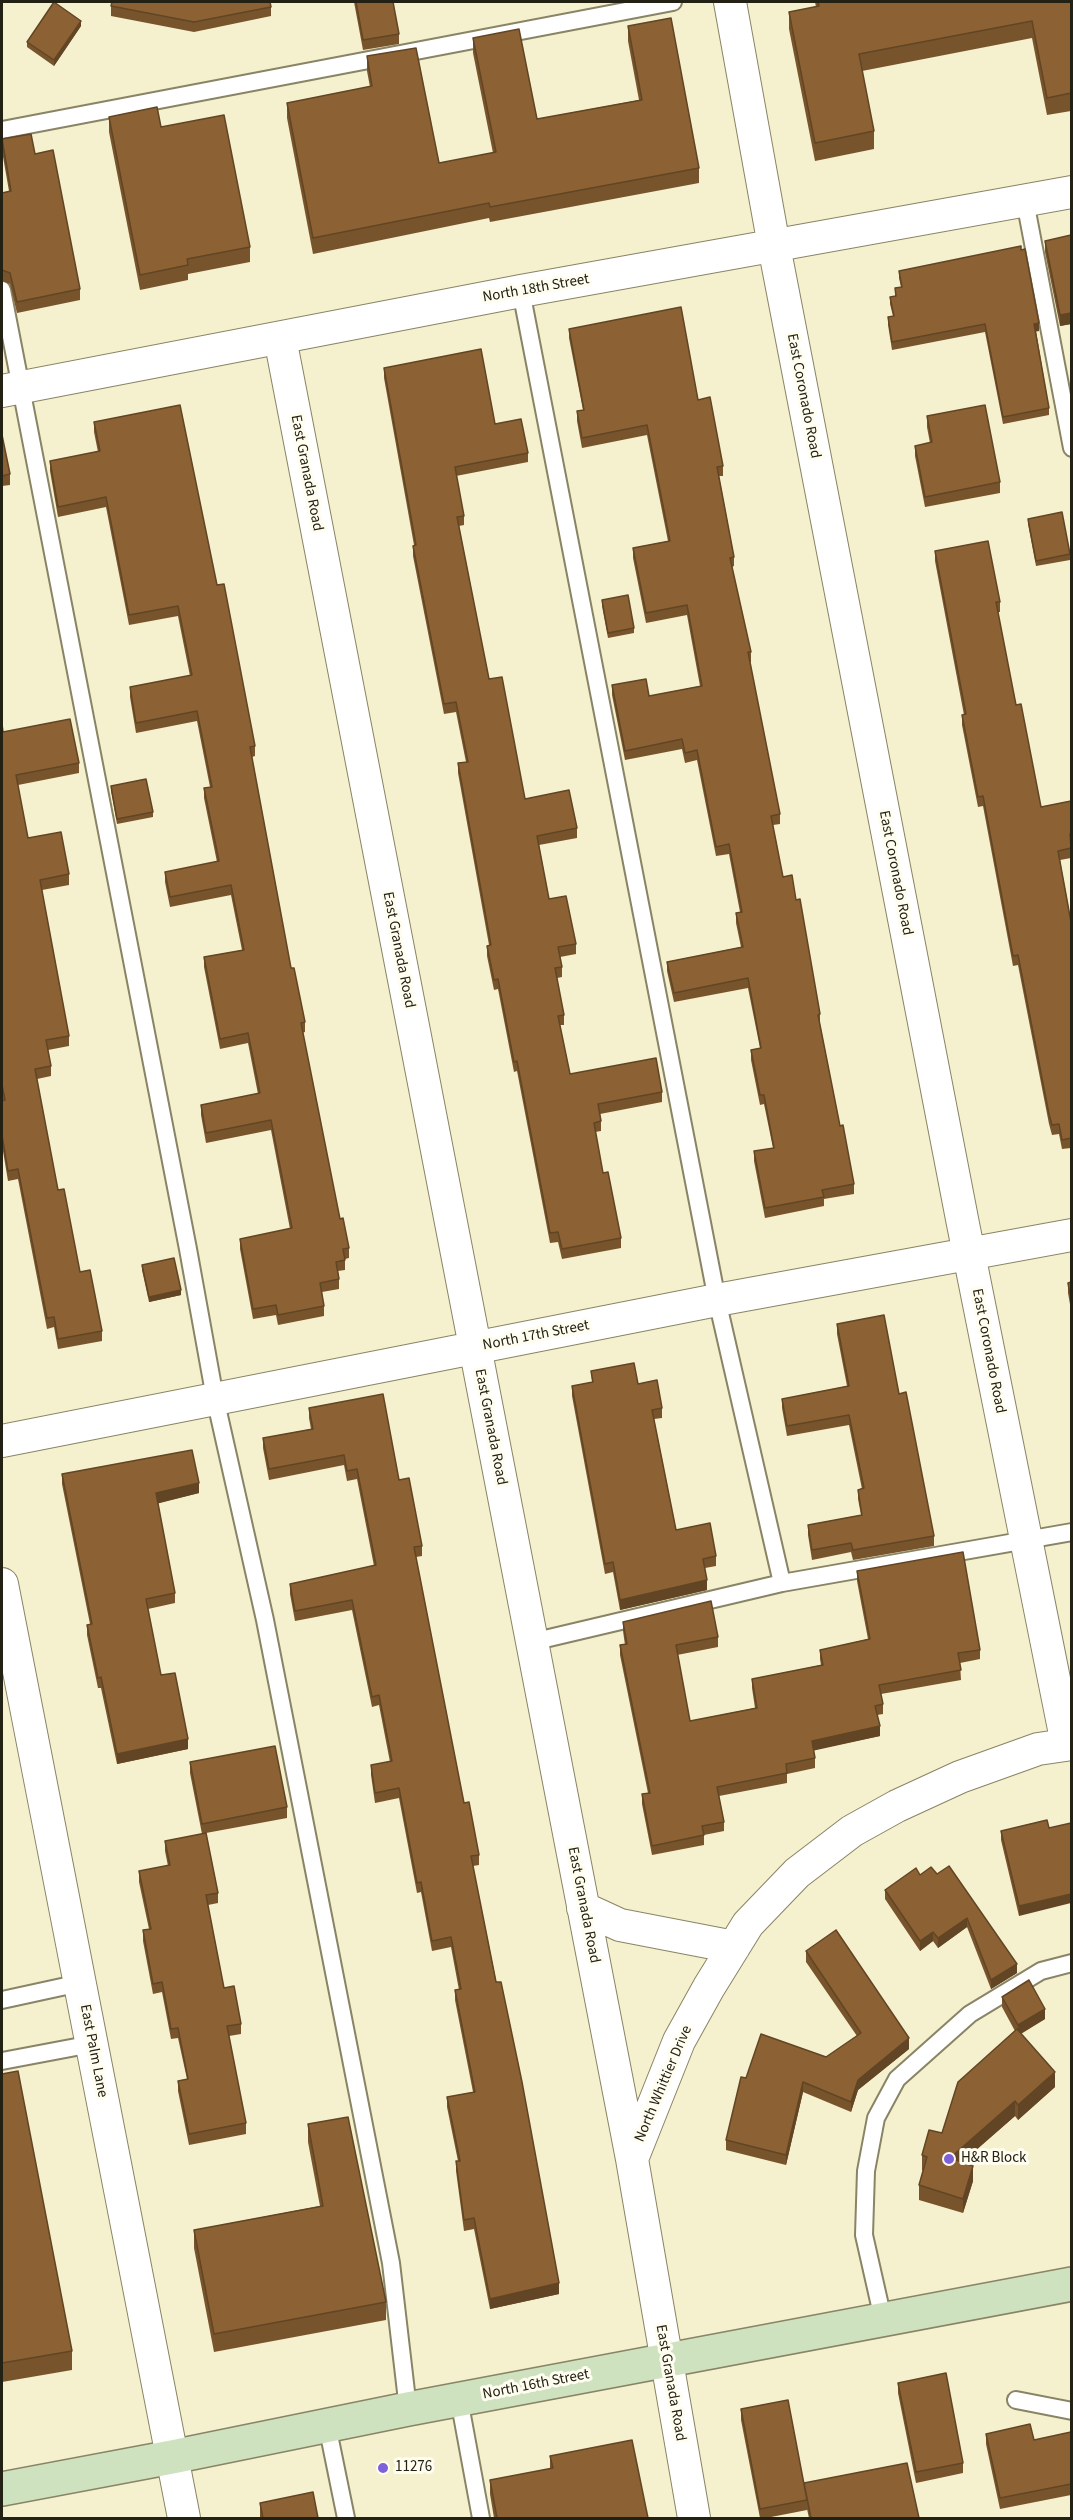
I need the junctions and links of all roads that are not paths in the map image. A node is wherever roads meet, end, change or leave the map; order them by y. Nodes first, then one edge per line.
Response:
1 (673, 2) edge
2 (730, 2) edge
3 (2, 130) edge
4 (1071, 192) edge
5 (1025, 201) junction
6 (774, 246) junction
7 (2, 290) edge
8 (521, 291) junction
9 (280, 338) junction
10 (10, 389) edge
11 (1071, 448) edge
12 (1071, 1235) edge
13 (969, 1255) junction
14 (717, 1300) junction
15 (475, 1348) junction
16 (215, 1398) junction
17 (2, 1441) edge
18 (1071, 1532) edge
19 (1026, 1542) junction
20 (782, 1583) junction
21 (2, 1584) edge
22 (532, 1642) junction
23 (1069, 1744) edge
24 (583, 1908) junction
25 (734, 1947) junction
26 (1071, 1963) edge
27 (80, 1983) junction
28 (2, 2000) edge
29 (92, 2044) junction
30 (2, 2061) edge
31 (632, 2159) junction
32 (1071, 2284) edge
33 (883, 2319) junction
34 (666, 2360) junction
35 (459, 2399) junction
36 (1016, 2400) dead end
37 (408, 2409) junction
38 (1071, 2411) edge
39 (327, 2425) junction
40 (172, 2457) junction
41 (2, 2489) edge
42 (184, 2518) edge
43 (346, 2518) edge
44 (481, 2518) edge
45 (694, 2518) edge

1 - 3 lane
2 - 6 street, East Coronado Road
4 - 5 street, North 18th Street
5 - 6 street, North 18th Street
5 - 11 lane
6 - 8 street, North 18th Street
6 - 13 street, East Coronado Road
7 - 10 lane
8 - 9 street, North 18th Street
8 - 14 lane
9 - 10 street, North 18th Street
9 - 15 street, East Granada Road
10 - 16 lane
12 - 13 street, North 17th Street
13 - 14 street, North 17th Street
13 - 19 street, East Coronado Road
14 - 15 street, North 17th Street
14 - 20 lane
15 - 16 street, North 17th Street
15 - 22 street, East Granada Road
16 - 17 street, North 17th Street
16 - 37 lane
18 - 19 lane
19 - 20 lane
19 - 23 street, East Coronado Road
20 - 22 lane
21 - 27 street, East Palm Lane
22 - 24 street, East Granada Road
23 - 25 street, North Whittier Drive
24 - 25 street
24 - 31 street, East Granada Road
25 - 31 street, North Whittier Drive
26 - 33 lane
27 - 28 lane
27 - 29 street, East Palm Lane
29 - 30 lane
29 - 40 street, East Palm Lane
31 - 34 street, East Granada Road
32 - 33 main road, North 16th Street
33 - 34 main road, North 16th Street
34 - 35 main road, North 16th Street
34 - 45 street, East Granada Road
35 - 37 main road, North 16th Street
35 - 44 lane
36 - 38 lane
37 - 39 main road, North 16th Street
39 - 40 main road, North 16th Street
39 - 43 lane
40 - 41 main road, North 16th Street
40 - 42 street, East Palm Lane

